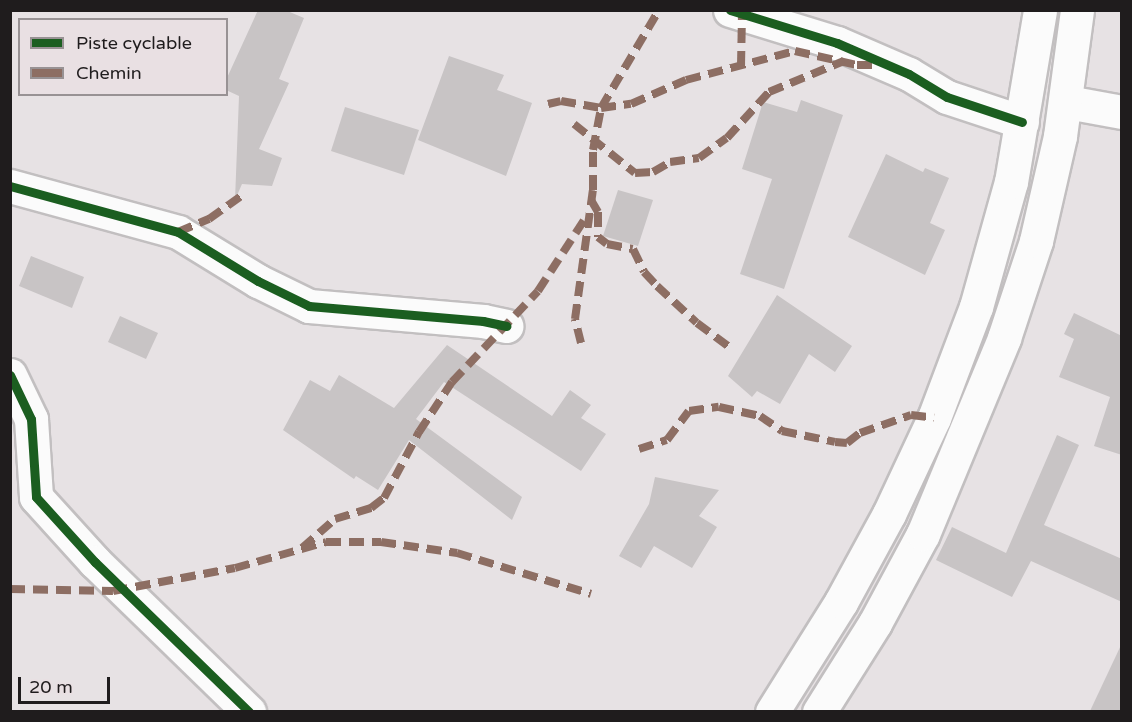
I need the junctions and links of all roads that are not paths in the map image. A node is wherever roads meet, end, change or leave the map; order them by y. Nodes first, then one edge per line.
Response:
1 (730, 10) edge
2 (1040, 10) edge
3 (1077, 10) edge
4 (1067, 102) junction
5 (1122, 112) edge
6 (1022, 122) junction
7 (10, 186) edge
8 (506, 327) dead end
9 (10, 375) edge
10 (249, 711) edge
11 (772, 711) edge
12 (819, 711) edge

1 - 6 main road
2 - 6 main road
3 - 4 main road
4 - 5 main road
4 - 12 main road
6 - 11 main road
7 - 8 main road
9 - 10 main road

